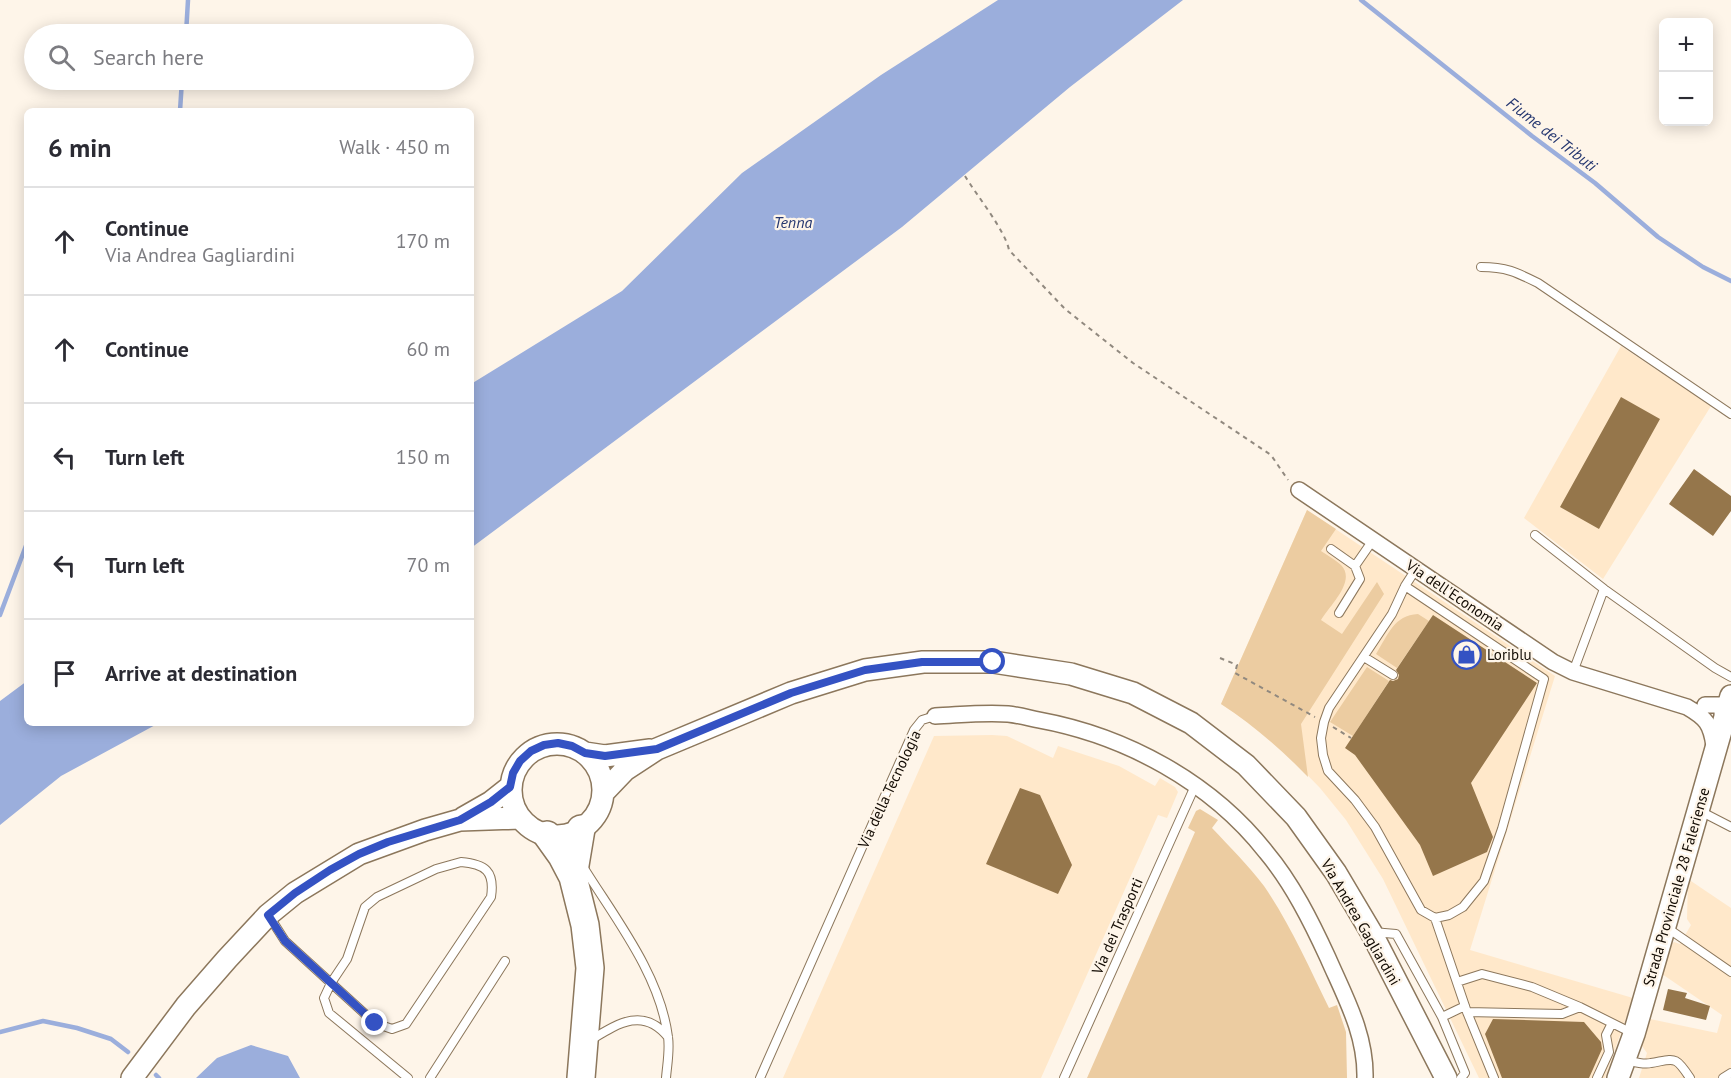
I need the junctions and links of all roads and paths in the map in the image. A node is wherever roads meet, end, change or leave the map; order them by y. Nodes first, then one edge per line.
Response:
1 (965, 176) dead end
2 (1481, 267) dead end
3 (1731, 414) edge
4 (1299, 490) joint
5 (1534, 535) dead end
6 (1373, 540) junction
7 (1331, 549) dead end
8 (1355, 566) junction
9 (1416, 569) junction
10 (1405, 586) junction
11 (1604, 589) junction
12 (1339, 613) dead end
13 (1364, 657) junction
14 (1220, 658) dead end
15 (1553, 662) junction
16 (1574, 672) junction
17 (1393, 675) dead end
18 (1731, 677) edge
19 (1544, 679) junction
20 (1731, 685) edge
21 (1729, 701) edge
22 (1703, 710) junction
23 (935, 716) joint
24 (1324, 722) junction
25 (1352, 738) dead end
26 (657, 749) junction
27 (1715, 752) junction
28 (585, 753) junction
29 (1195, 786) junction
30 (510, 787) junction
31 (603, 793) junction
32 (1698, 810) junction
33 (520, 818) junction
34 (460, 820) junction
35 (1731, 827) edge
36 (547, 835) junction
37 (576, 853) junction
38 (268, 915) junction
39 (1435, 918) junction
40 (1664, 927) junction
41 (1371, 932) junction
42 (505, 961) dead end
43 (1731, 972) edge
44 (1457, 982) junction
45 (331, 983) junction
46 (1580, 1007) junction
47 (1466, 1009) junction
48 (1442, 1017) junction
49 (1612, 1023) junction
50 (1634, 1034) junction
51 (669, 1038) junction
52 (584, 1044) junction
53 (1622, 1069) edge
54 (1731, 1073) edge
55 (132, 1078) edge
56 (408, 1078) edge
57 (430, 1078) edge
58 (581, 1078) edge
59 (666, 1078) edge
60 (760, 1078) edge
61 (1064, 1078) edge
62 (1365, 1078) edge
63 (1446, 1078) edge
64 (1461, 1078) edge
65 (1494, 1078) edge
66 (1597, 1078) edge
67 (1690, 1078) edge
68 (1723, 1078) edge

1 - 4 path
2 - 3 lane
4 - 6 street, Via dell'Economia
5 - 11 lane
6 - 8 lane
6 - 9 street, Via dell'Economia
7 - 8 lane
8 - 12 lane
9 - 10 lane
9 - 15 street, Via dell'Economia
10 - 13 lane
10 - 19 lane
11 - 16 lane
11 - 18 lane
13 - 17 lane
13 - 24 lane
14 - 24 path
15 - 16 street, Via dell'Economia
15 - 19 lane
16 - 22 street, Via dell'Economia
19 - 39 lane
20 - 22 street
21 - 22 street
21 - 27 main road, Strada Provinciale 28 Faleriense
22 - 27 street
23 - 29 street, Via della Tecnologia
23 - 60 lane, Via della Tecnologia
24 - 25 path
24 - 39 lane
26 - 28 main road
26 - 31 main road
26 - 41 main road, Via Andrea Gagliardini
27 - 32 main road, Strada Provinciale 28 Faleriense
28 - 30 main road
28 - 31 main road
29 - 61 lane, Via dei Trasporti
29 - 62 street, Via della Tecnologia
30 - 33 main road
30 - 34 main road
31 - 37 main road
32 - 35 lane
32 - 40 main road, Strada Provinciale 28 Faleriense
33 - 34 main road
33 - 36 main road
34 - 38 main road
36 - 37 highway
36 - 37 main road
37 - 51 lane
37 - 52 highway
38 - 45 lane
38 - 55 main road
39 - 44 lane
40 - 43 lane
40 - 50 main road, Strada Provinciale 28 Faleriense
41 - 48 lane
41 - 63 main road, Via Andrea Gagliardini
42 - 57 lane
44 - 46 lane
44 - 47 lane
45 - 45 lane
45 - 56 lane
46 - 47 lane
46 - 49 lane
47 - 48 lane
47 - 65 lane
48 - 64 lane
49 - 50 lane
49 - 66 lane
50 - 53 main road, Strada Provinciale 28 Faleriense
51 - 52 lane
51 - 59 lane
52 - 58 highway
53 - 67 lane
54 - 68 lane

